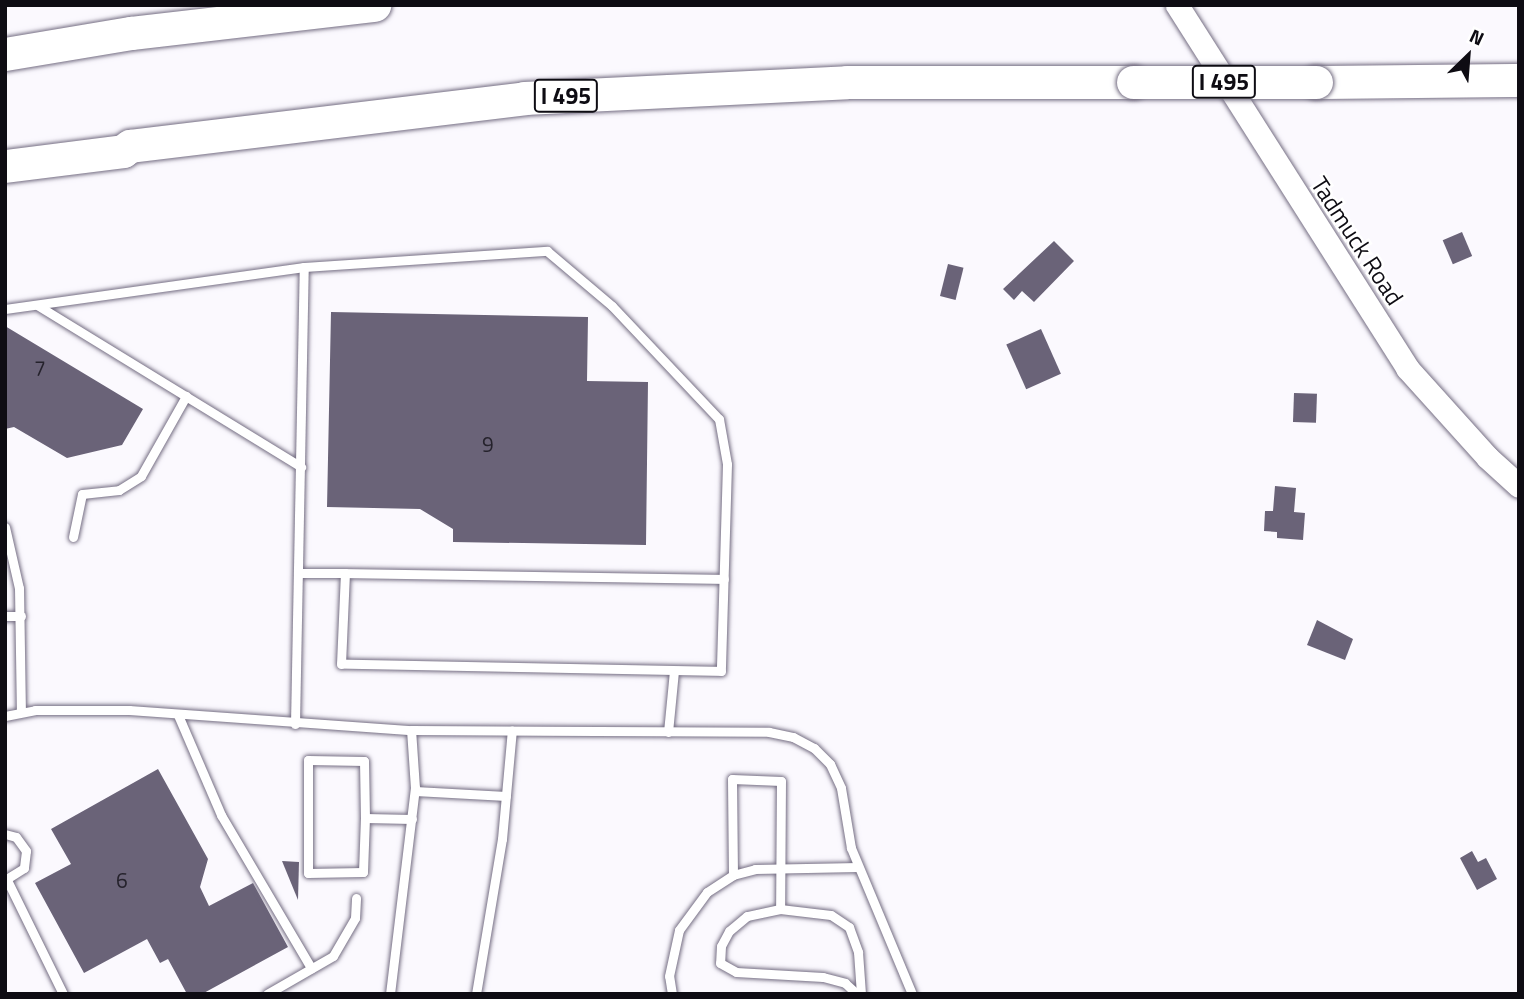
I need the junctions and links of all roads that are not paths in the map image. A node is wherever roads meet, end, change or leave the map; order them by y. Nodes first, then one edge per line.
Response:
1 (374, 5) edge
2 (1177, 5) edge
3 (5, 54) edge
4 (1519, 80) edge
5 (5, 166) edge
6 (304, 267) junction
7 (37, 305) junction
8 (5, 309) edge
9 (186, 396) junction
10 (301, 467) junction
11 (1519, 486) edge
12 (5, 527) edge
13 (73, 537) dead end
14 (299, 573) junction
15 (345, 573) junction
16 (724, 579) junction
17 (5, 616) edge
18 (21, 616) junction
19 (674, 671) junction
20 (21, 712) junction
21 (178, 715) junction
22 (5, 716) edge
23 (295, 724) junction
24 (411, 730) junction
25 (512, 730) junction
26 (668, 732) junction
27 (415, 791) junction
28 (506, 796) junction
29 (365, 818) junction
30 (412, 819) junction
31 (5, 834) edge
32 (779, 867) junction
33 (858, 867) junction
34 (733, 876) junction
35 (6, 880) edge
36 (356, 898) dead end
37 (780, 909) junction
38 (311, 968) junction
39 (63, 994) edge
40 (267, 994) edge
41 (390, 994) edge
42 (476, 994) edge
43 (672, 994) edge
44 (859, 994) edge
45 (912, 994) edge

1 - 3 highway
2 - 11 street, Tadmuck Road
4 - 5 highway, I 495, bridge
6 - 7 lane
6 - 10 lane
6 - 16 lane
7 - 8 lane
7 - 9 lane
9 - 10 lane
9 - 13 lane
10 - 14 lane
12 - 18 lane
14 - 15 lane
14 - 23 lane
15 - 16 lane
15 - 19 lane
16 - 19 lane
17 - 18 lane
18 - 20 lane
19 - 26 lane
20 - 21 lane
20 - 22 lane
21 - 23 lane
21 - 38 lane
23 - 24 lane
24 - 25 lane
24 - 27 lane
25 - 26 lane
25 - 28 lane
26 - 33 lane
27 - 28 lane
27 - 30 lane
28 - 42 lane
29 - 29 lane
29 - 30 lane
30 - 41 lane
31 - 35 lane
32 - 33 lane
32 - 34 lane
32 - 34 lane
32 - 37 lane
33 - 45 lane
34 - 43 lane
35 - 39 lane
36 - 38 lane
37 - 44 lane
37 - 44 lane
38 - 40 lane

